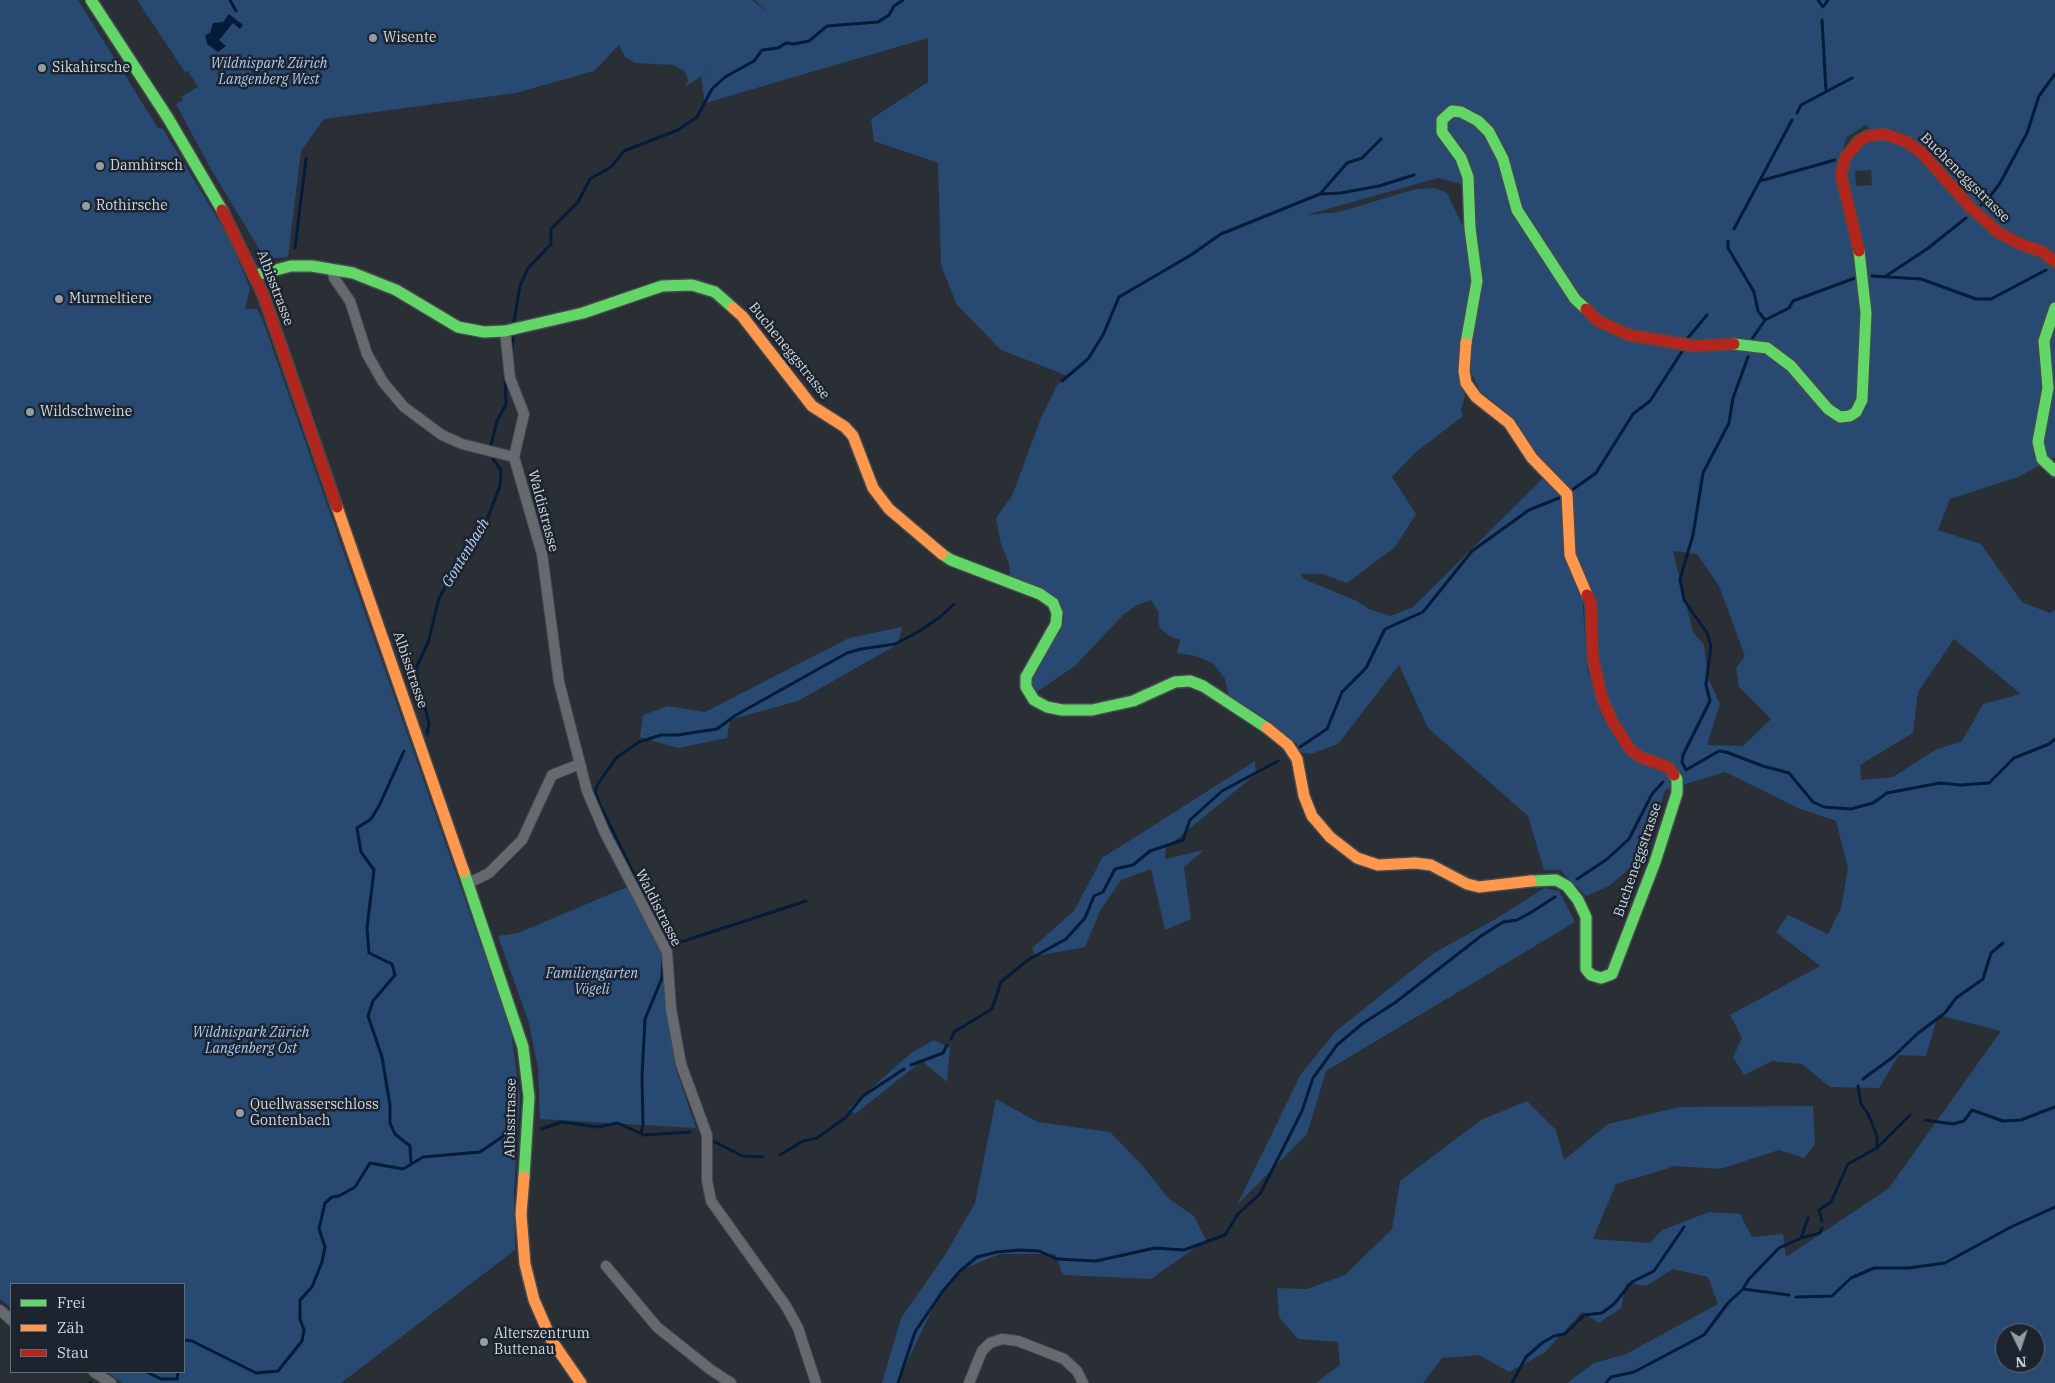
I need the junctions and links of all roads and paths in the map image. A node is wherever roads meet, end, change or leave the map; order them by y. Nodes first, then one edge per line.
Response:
1 (91, 0) edge
2 (2055, 262) edge
3 (332, 269) junction
4 (256, 275) junction
5 (2055, 308) edge
6 (504, 331) junction
7 (514, 457) junction
8 (2055, 471) edge
9 (580, 764) junction
10 (469, 883) junction
11 (606, 1266) dead end
12 (0, 1310) edge
13 (10, 1319) edge
14 (96, 1373) edge
15 (111, 1383) edge
16 (581, 1383) edge
17 (731, 1383) edge
18 (816, 1383) edge
19 (969, 1383) edge
20 (1083, 1383) edge

1 - 4 street, Albisstrasse
2 - 6 street, Bucheneggstrasse
3 - 4 street, Bucheneggstrasse
3 - 6 street, Bucheneggstrasse
3 - 7 street, Waldistrasse
4 - 10 street, Albisstrasse
5 - 8 street
6 - 7 street, Waldistrasse
7 - 9 street, Waldistrasse
9 - 10 street
9 - 18 street, Waldistrasse
10 - 16 street, Albisstrasse
11 - 17 street
12 - 13 street
14 - 15 street
19 - 20 street

